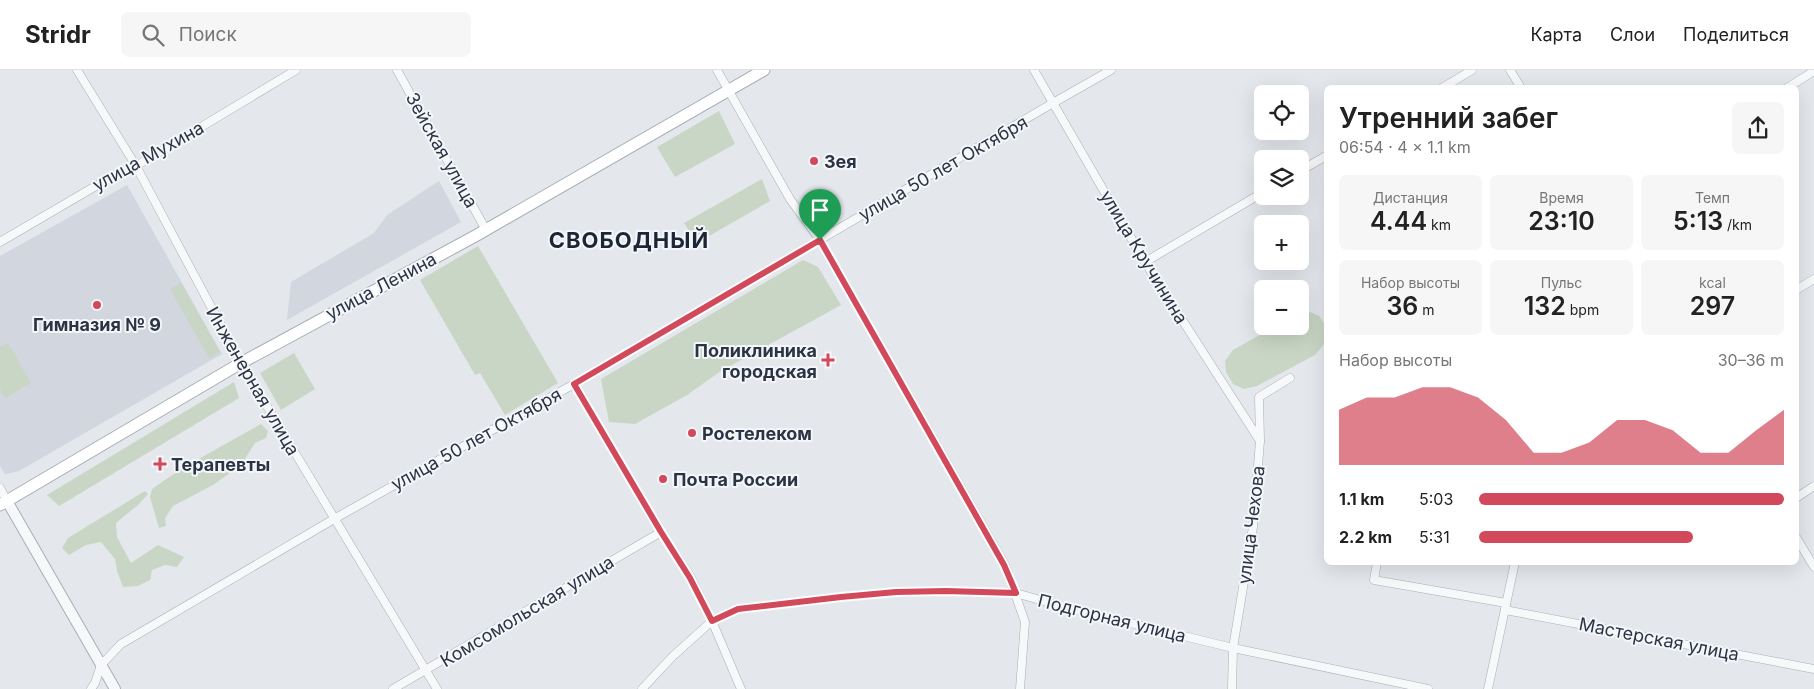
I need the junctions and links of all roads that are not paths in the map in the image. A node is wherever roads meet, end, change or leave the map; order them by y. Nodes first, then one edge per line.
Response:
1 (77, 70) edge
2 (296, 70) edge
3 (398, 70) edge
4 (717, 70) edge
5 (764, 70) edge
6 (1034, 70) edge
7 (1112, 70) edge
8 (1472, 70) edge
9 (1510, 70) edge
10 (1814, 71) edge
11 (1447, 85) edge
12 (1519, 85) edge
13 (1792, 85) edge
14 (729, 91) junction
15 (1053, 102) junction
16 (1324, 157) edge
17 (136, 166) junction
18 (1309, 166) edge
19 (1254, 198) edge
20 (486, 230) junction
21 (820, 240) junction
22 (0, 242) edge
23 (1145, 262) junction
24 (1814, 279) edge
25 (1799, 288) edge
26 (241, 363) junction
27 (1290, 378) dead end
28 (574, 384) junction
29 (1260, 441) junction
30 (1814, 486) edge
31 (0, 488) edge
32 (1799, 496) edge
33 (4, 503) edge
34 (334, 519) junction
35 (661, 532) junction
36 (1799, 542) edge
37 (1376, 565) edge
38 (1514, 565) edge
39 (1814, 567) edge
40 (1016, 593) junction
41 (1505, 606) junction
42 (712, 621) junction
43 (1233, 648) junction
44 (101, 665) junction
45 (1814, 669) edge
46 (426, 670) junction
47 (91, 689) edge
48 (115, 689) edge
49 (393, 689) edge
50 (437, 689) edge
51 (642, 689) edge
52 (741, 689) edge
53 (1020, 689) edge
54 (1232, 689) edge
55 (1428, 689) edge
56 (1488, 689) edge

1 - 17 street, Инженерная улица
2 - 17 street, улица Мухина
3 - 20 street, Зейская улица
4 - 14 street
5 - 14 main road, улица Ленина
6 - 15 street, улица Кручинина
7 - 15 street, улица 50 лет Октября
8 - 11 street
9 - 12 street
10 - 13 street
14 - 20 main road, улица Ленина
14 - 21 street
15 - 21 street, улица 50 лет Октября
15 - 23 street, улица Кручинина
16 - 18 street
17 - 22 street, улица Мухина
17 - 26 street, Инженерная улица
19 - 23 street
20 - 26 main road, улица Ленина
21 - 28 street, улица 50 лет Октября
21 - 40 street
23 - 29 street, улица Кручинина
24 - 25 street
26 - 33 main road, улица Ленина
26 - 34 street, Инженерная улица
27 - 29 street, улица Чехова
28 - 34 street, улица 50 лет Октября
28 - 35 street
29 - 43 street, улица Чехова
30 - 32 street
31 - 33 street
33 - 44 street
34 - 44 street, улица 50 лет Октября
34 - 46 street, Инженерная улица
35 - 42 street
35 - 46 street, Комсомольская улица
36 - 39 street
37 - 41 street, Мастерская улица
38 - 41 street
40 - 42 street, Подгорная улица
40 - 43 street, Подгорная улица
40 - 53 street
41 - 45 street, Мастерская улица
41 - 56 street
42 - 51 street, Подгорная улица
42 - 52 street
43 - 54 street, улица Чехова
43 - 55 street, Подгорная улица
44 - 47 street, улица 50 лет Октября
44 - 48 street
46 - 49 street, Комсомольская улица
46 - 50 street, Инженерная улица

